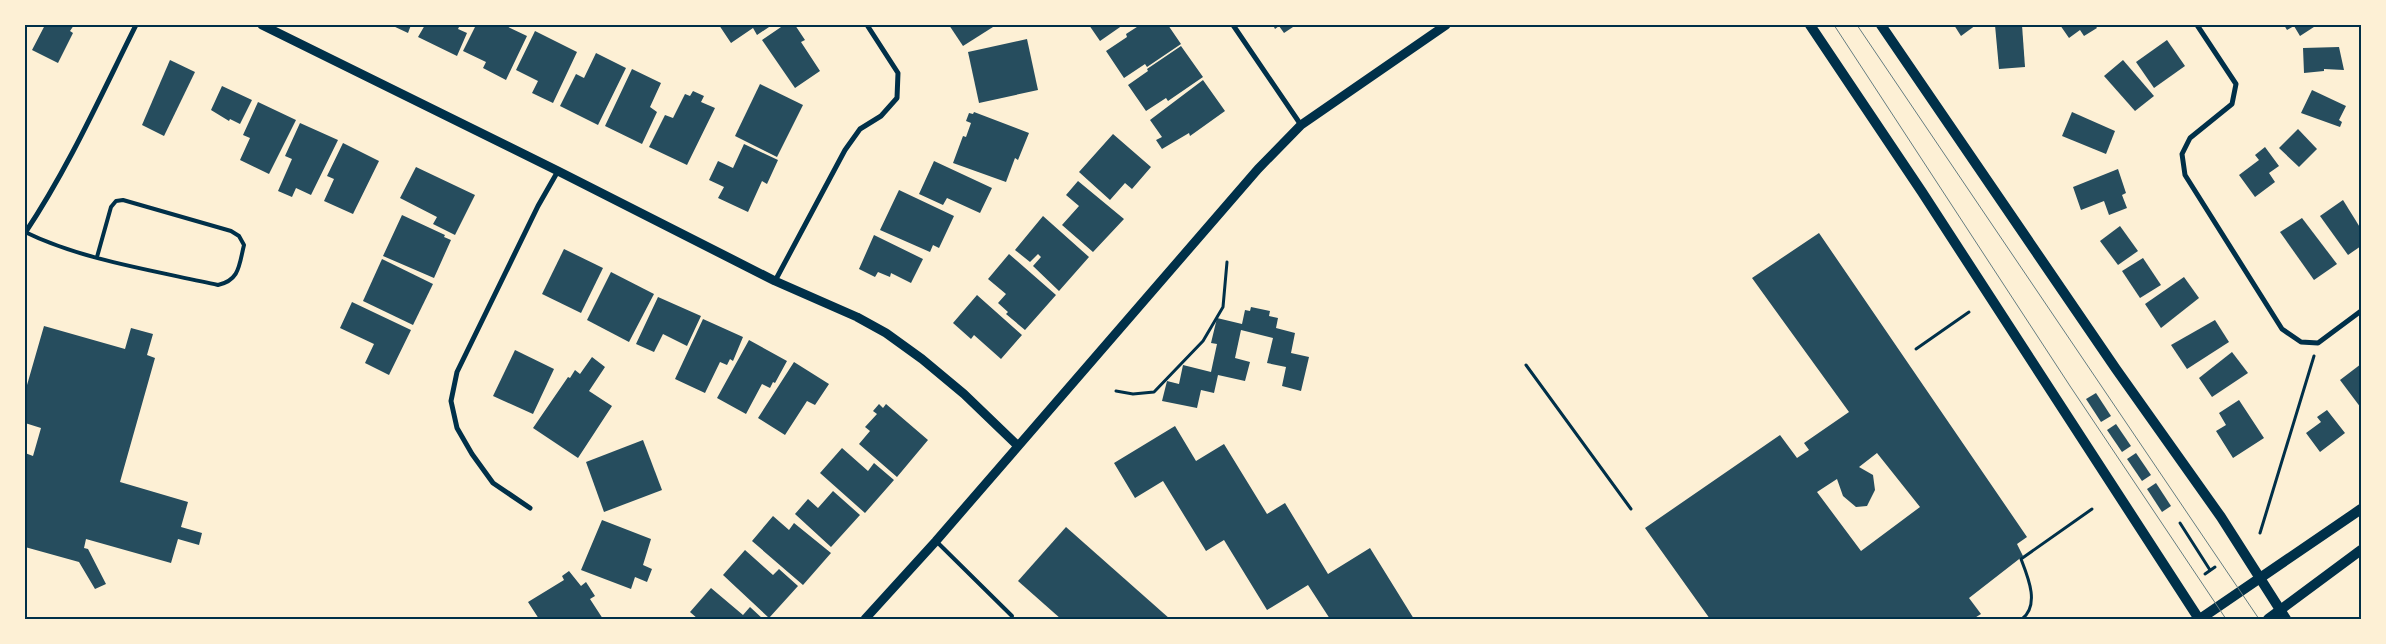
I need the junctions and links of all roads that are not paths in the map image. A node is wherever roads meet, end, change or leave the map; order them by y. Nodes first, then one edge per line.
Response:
1 (136, 25) edge
2 (262, 25) edge
3 (867, 25) edge
4 (1233, 25) edge
5 (1446, 25) edge
6 (1810, 25) edge
7 (1881, 25) edge
8 (2197, 25) edge
9 (1302, 124) junction
10 (558, 170) junction
11 (25, 232) edge
12 (98, 257) junction
13 (775, 281) junction
14 (2361, 311) edge
15 (1017, 445) junction
16 (530, 508) dead end
17 (2361, 509) edge
18 (936, 541) junction
19 (2361, 550) edge
20 (2259, 579) junction
21 (2283, 615) edge
22 (1012, 616) dead end
23 (865, 619) edge
24 (2200, 619) edge
25 (2268, 619) edge

1 - 11 street
2 - 10 street
3 - 13 street
4 - 9 street
5 - 9 street
6 - 24 main road
7 - 20 main road
8 - 14 street
9 - 15 street
10 - 13 street
10 - 16 street
11 - 12 lane
12 - 12 lane
13 - 15 street
15 - 18 street
17 - 20 main road
18 - 22 lane
18 - 23 street
19 - 21 main road
20 - 21 main road
20 - 24 main road
21 - 25 main road

